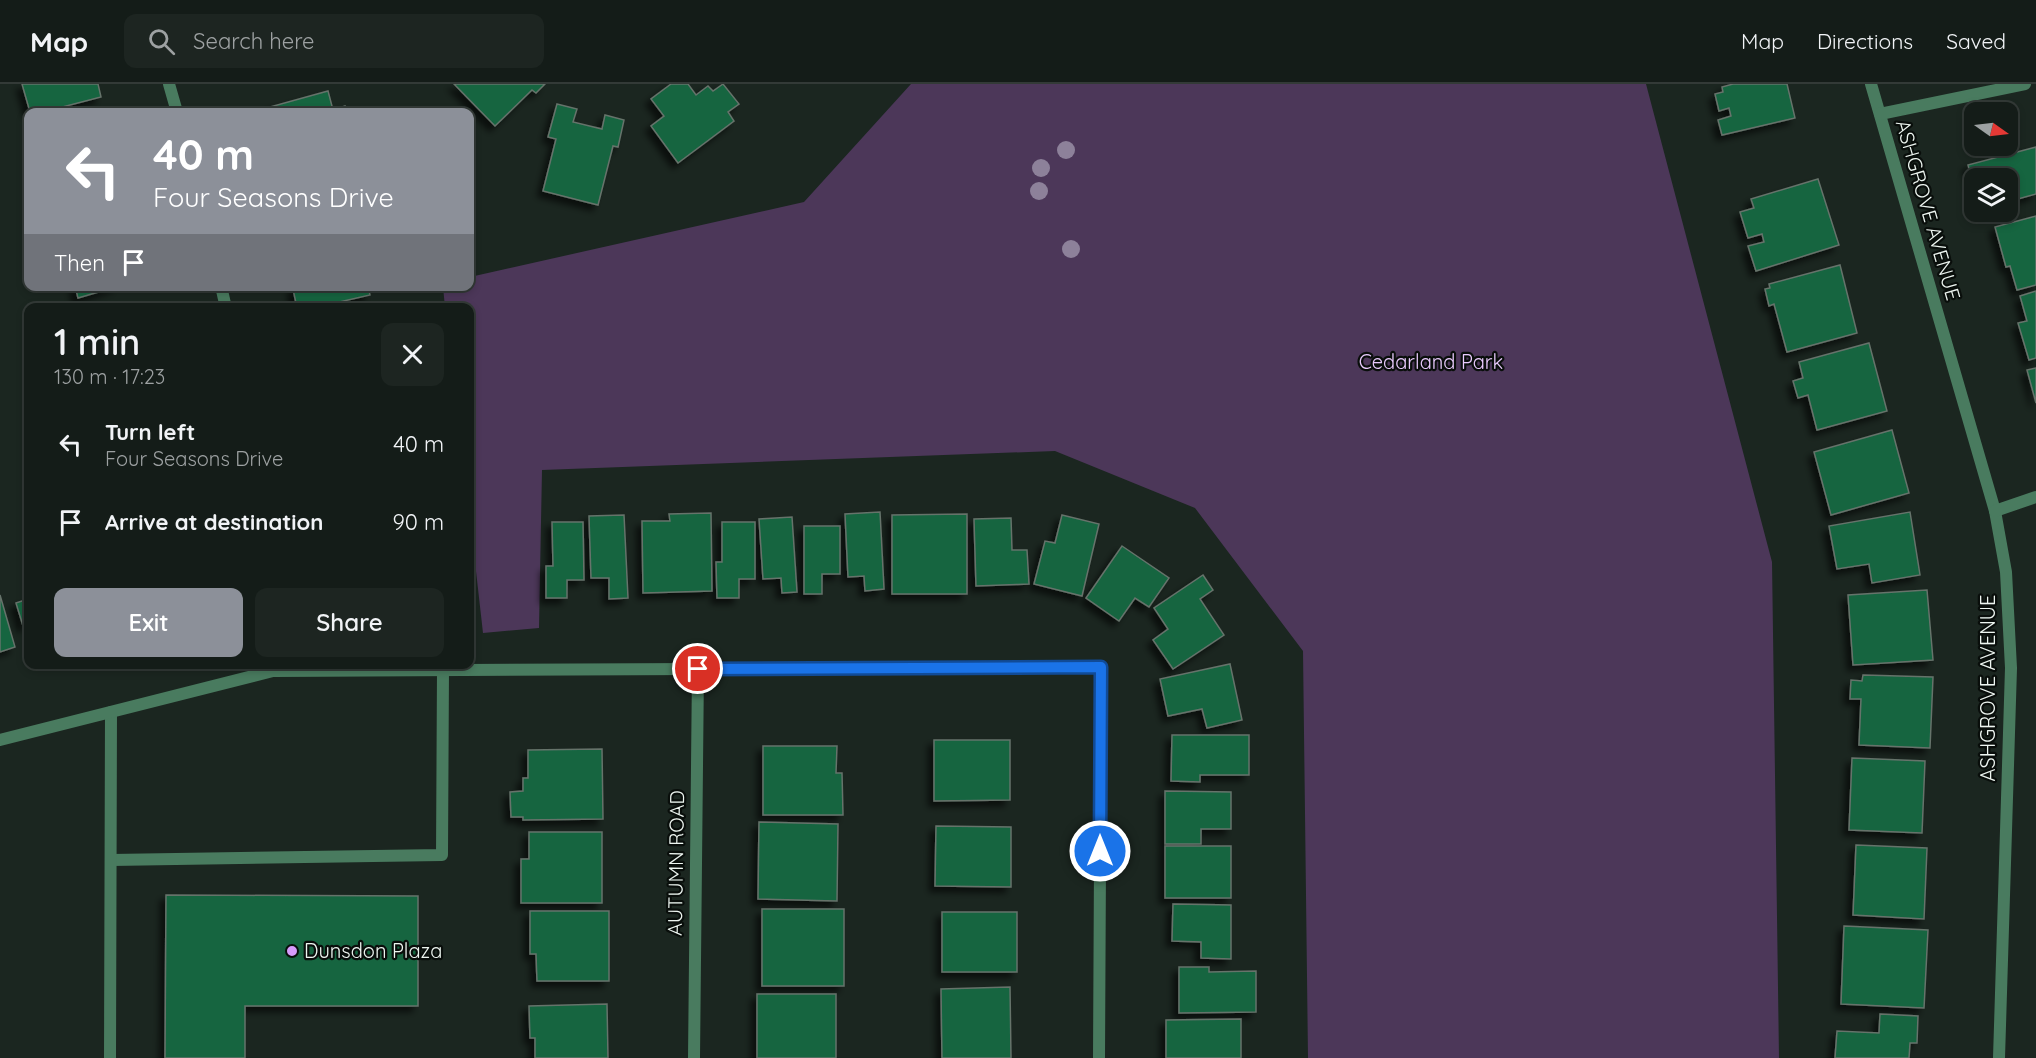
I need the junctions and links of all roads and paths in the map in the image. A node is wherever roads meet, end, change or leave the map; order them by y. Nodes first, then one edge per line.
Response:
1 (170, 84) edge
2 (1871, 84) edge
3 (2025, 84) edge
4 (176, 108) edge
5 (1880, 114) junction
6 (2036, 497) edge
7 (1995, 511) junction
8 (269, 669) edge
9 (358, 669) edge
10 (698, 669) junction
11 (443, 670) junction
12 (111, 712) junction
13 (0, 740) edge
14 (111, 860) junction
15 (110, 1058) edge
16 (694, 1058) edge
17 (1099, 1058) edge
18 (1998, 1058) edge

1 - 4 street
2 - 5 street, ASHGROVE AVENUE
3 - 5 street
5 - 7 street, ASHGROVE AVENUE
6 - 7 street
7 - 18 street, ASHGROVE AVENUE
8 - 12 street
9 - 11 street
10 - 11 street
10 - 16 street, AUTUMN ROAD
10 - 17 street
11 - 14 street
12 - 13 street
12 - 14 street
14 - 15 street

